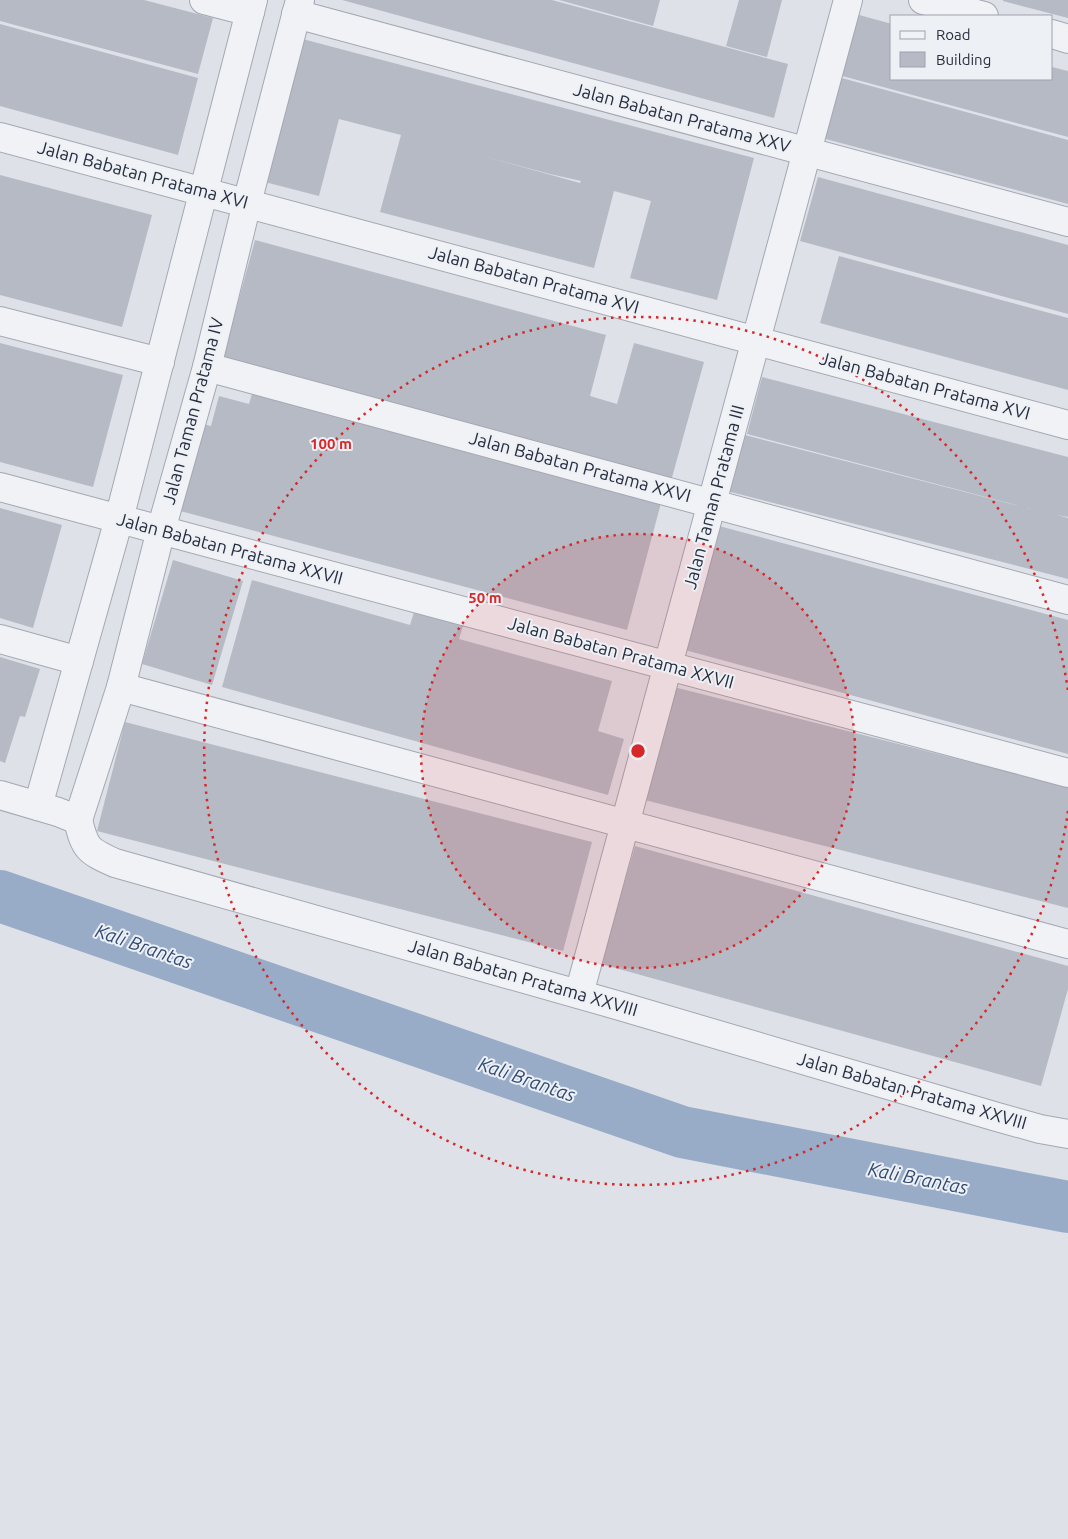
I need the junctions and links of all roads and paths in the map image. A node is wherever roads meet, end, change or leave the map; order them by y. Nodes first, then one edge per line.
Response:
1 (204, 0) edge
2 (848, 0) edge
3 (923, 0) edge
4 (251, 6) edge
5 (298, 7) edge
6 (980, 15) edge
7 (1053, 34) edge
8 (1068, 39) edge
9 (0, 137) edge
10 (807, 152) junction
11 (203, 191) junction
12 (247, 203) junction
13 (1068, 222) edge
14 (0, 320) edge
15 (756, 340) junction
16 (160, 362) junction
17 (207, 367) junction
18 (1068, 425) edge
19 (0, 487) edge
20 (712, 503) junction
21 (119, 519) junction
22 (161, 530) junction
23 (1068, 600) edge
24 (0, 638) edge
25 (80, 662) junction
26 (668, 666) junction
27 (121, 687) junction
28 (1068, 773) edge
29 (0, 795) edge
30 (38, 806) junction
31 (78, 820) junction
32 (625, 822) junction
33 (1068, 944) edge
34 (579, 994) junction
35 (1068, 1134) edge

1 - 4 street
2 - 10 street, Jalan Taman Pratama III
3 - 6 street
4 - 11 street
5 - 10 street, Jalan Babatan Pratama XXV
5 - 12 street, Jalan Taman Pratama IV
7 - 8 street
9 - 11 street, Jalan Babatan Pratama XVI
10 - 13 street, Jalan Babatan Pratama XXV
10 - 15 street, Jalan Taman Pratama III
11 - 12 street, Jalan Babatan Pratama XVI
11 - 16 street
12 - 15 street, Jalan Babatan Pratama XVI
12 - 17 street, Jalan Taman Pratama IV
14 - 16 street
15 - 18 street, Jalan Babatan Pratama XVI
15 - 20 street, Jalan Taman Pratama III
16 - 21 street
17 - 20 street, Jalan Babatan Pratama XXVI
17 - 22 street, Jalan Taman Pratama IV
19 - 21 street, Jalan Babatan Pratama XXVII
20 - 23 street, Jalan Babatan Pratama XXVI
20 - 26 street, Jalan Taman Pratama III
21 - 22 street, Jalan Babatan Pratama XXVII
21 - 25 street
22 - 26 street, Jalan Babatan Pratama XXVII
22 - 27 street, Jalan Taman Pratama IV
24 - 25 street
25 - 30 street
26 - 28 street, Jalan Babatan Pratama XXVII
26 - 32 street, Jalan Taman Pratama III
27 - 31 street, Jalan Taman Pratama IV
27 - 32 street
29 - 30 street
30 - 31 street
31 - 34 street, Jalan Babatan Pratama XXVIII
32 - 33 street
32 - 34 street, Jalan Taman Pratama III
34 - 35 street, Jalan Babatan Pratama XXVIII

